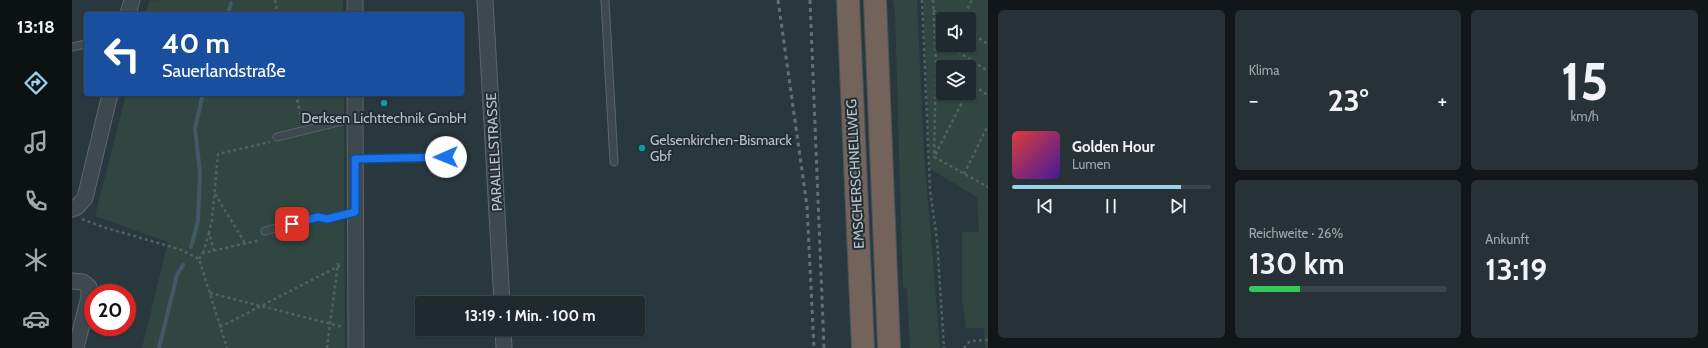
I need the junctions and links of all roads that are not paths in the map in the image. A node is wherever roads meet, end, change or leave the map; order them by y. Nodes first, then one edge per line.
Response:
1 (132, 0) edge
2 (355, 0) edge
3 (485, 0) edge
4 (604, 0) edge
5 (848, 0) edge
6 (875, 0) edge
7 (129, 12) edge
8 (355, 12) edge
9 (84, 44) edge
10 (72, 47) edge
11 (109, 96) edge
12 (355, 96) edge
13 (355, 118) junction
14 (277, 137) road end
15 (446, 157) dead end
16 (355, 159) junction
17 (614, 162) dead end
18 (78, 205) edge
19 (355, 212) junction
20 (265, 231) road end
21 (73, 277) edge
22 (502, 296) edge
23 (503, 336) edge
24 (76, 348) edge
25 (356, 348) edge
26 (504, 348) edge
27 (863, 348) edge
28 (889, 348) edge

1 - 7 street
2 - 8 street
3 - 22 street, PARALLELSTRASSE
4 - 17 lane
5 - 27 highway, EMSCHERSCHNELLWEG
6 - 28 highway, EMSCHERSCHNELLWEG
9 - 10 lane
11 - 18 street
12 - 13 street
13 - 14 lane
13 - 16 street
15 - 16 lane
16 - 19 street
19 - 20 lane
19 - 25 street
21 - 24 street
23 - 26 street

